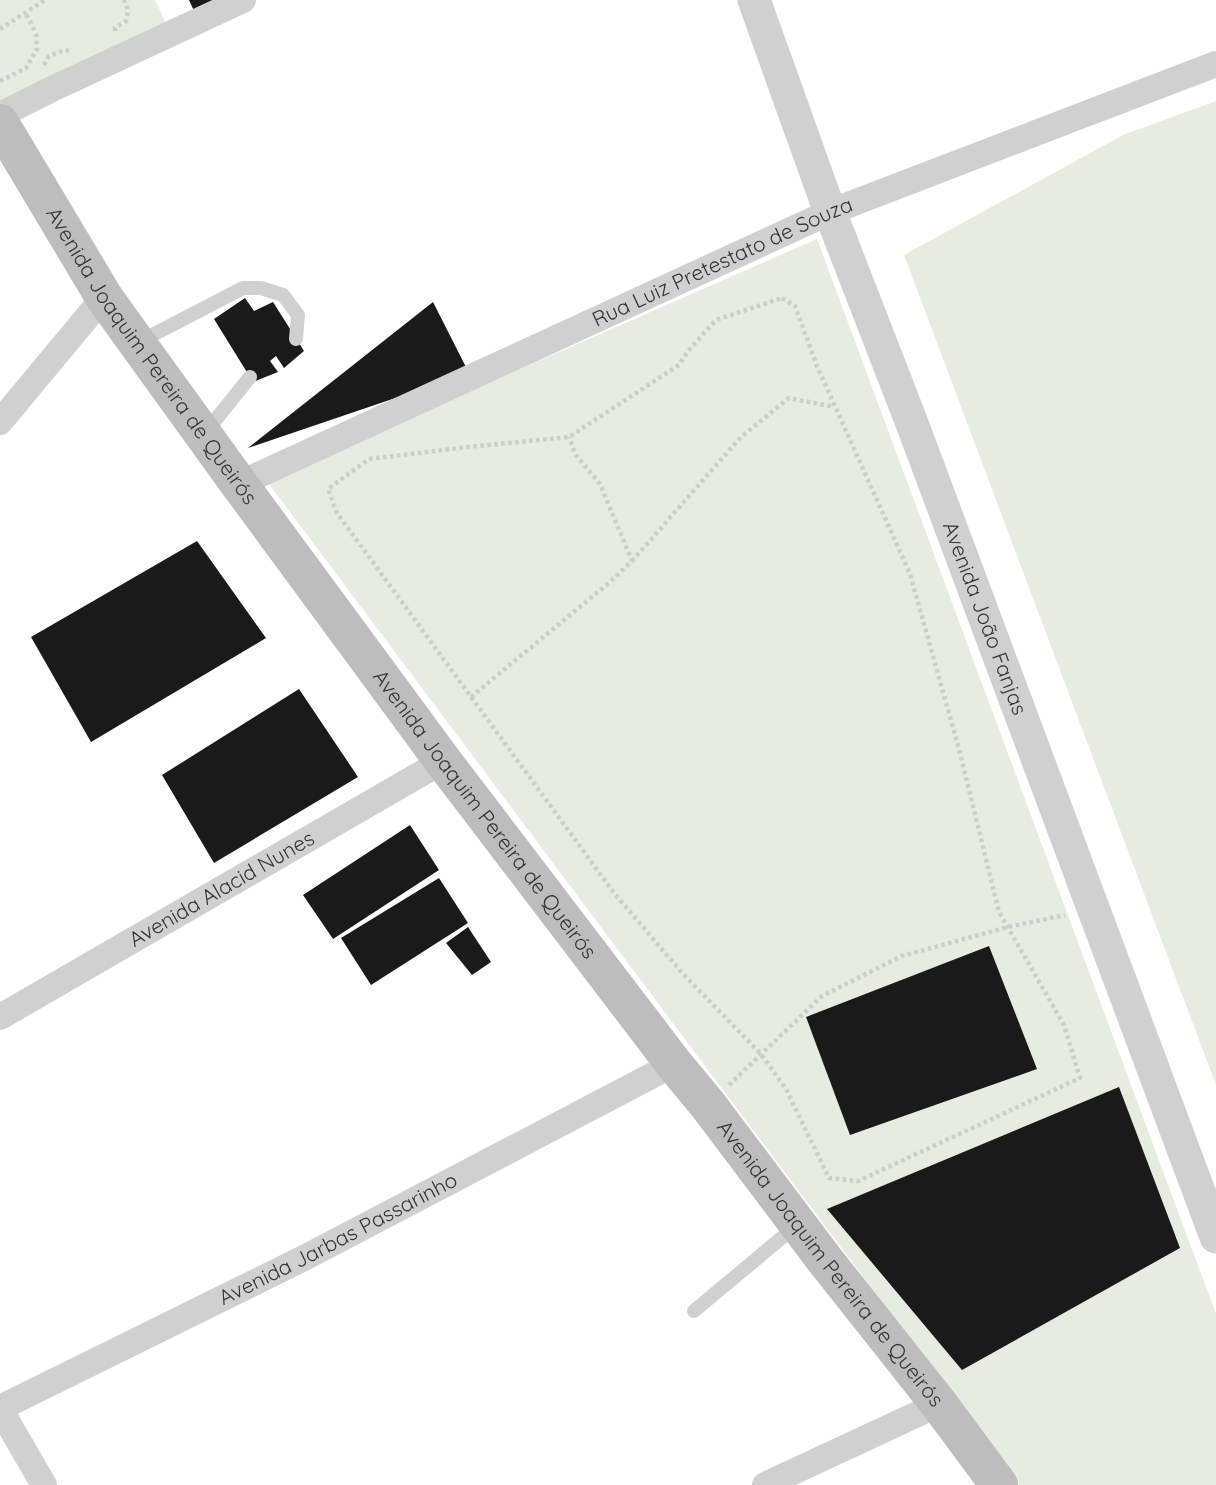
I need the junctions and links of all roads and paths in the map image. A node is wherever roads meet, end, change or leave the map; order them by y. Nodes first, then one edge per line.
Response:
1 (45, 0) edge
2 (243, 0) edge
3 (754, 0) edge
4 (25, 13) junction
5 (0, 29) edge
6 (1216, 64) edge
7 (0, 81) edge
8 (0, 115) edge
9 (0, 123) edge
10 (830, 212) junction
11 (104, 296) junction
12 (296, 339) dead end
13 (137, 342) junction
14 (250, 377) dead end
15 (835, 407) junction
16 (0, 422) edge
17 (204, 435) junction
18 (569, 437) junction
19 (239, 484) junction
20 (632, 561) junction
21 (471, 697) junction
22 (443, 761) junction
23 (1095, 909) junction
24 (1008, 928) junction
25 (0, 1017) edge
26 (761, 1054) junction
27 (674, 1064) junction
28 (708, 1105) junction
29 (798, 1224) junction
30 (1216, 1237) edge
31 (694, 1311) dead end
32 (939, 1404) junction
33 (0, 1408) edge
34 (44, 1485) edge
35 (765, 1485) edge
36 (999, 1485) edge

1 - 4 path
2 - 8 street
3 - 10 street, Avenida João Fanjas
4 - 5 path
4 - 7 path
6 - 10 street, Rua Luiz Pretestato de Souza
9 - 11 main road, Avenida Joaquim Pereira de Queirós
10 - 19 street, Rua Luiz Pretestato de Souza
10 - 23 street, Avenida João Fanjas
11 - 13 main road, Avenida Joaquim Pereira de Queirós
11 - 16 street
12 - 13 lane
13 - 17 main road, Avenida Joaquim Pereira de Queirós
14 - 17 lane
15 - 18 path
15 - 20 path
15 - 24 path
17 - 19 main road, Avenida Joaquim Pereira de Queirós
18 - 20 path
18 - 21 path
19 - 22 main road, Avenida Joaquim Pereira de Queirós
20 - 21 path
21 - 26 path
22 - 25 street, Avenida Alacid Nunes
22 - 27 main road, Avenida Joaquim Pereira de Queirós
23 - 24 path
23 - 30 street, Avenida João Fanjas
24 - 26 path
24 - 26 path
26 - 28 path
27 - 28 main road, Avenida Joaquim Pereira de Queirós
27 - 33 street, Avenida Jarbas Passarinho
28 - 29 main road, Avenida Joaquim Pereira de Queirós
29 - 31 lane
29 - 32 main road, Avenida Joaquim Pereira de Queirós
32 - 35 street
32 - 36 main road, Avenida Joaquim Pereira de Queirós
33 - 34 street

